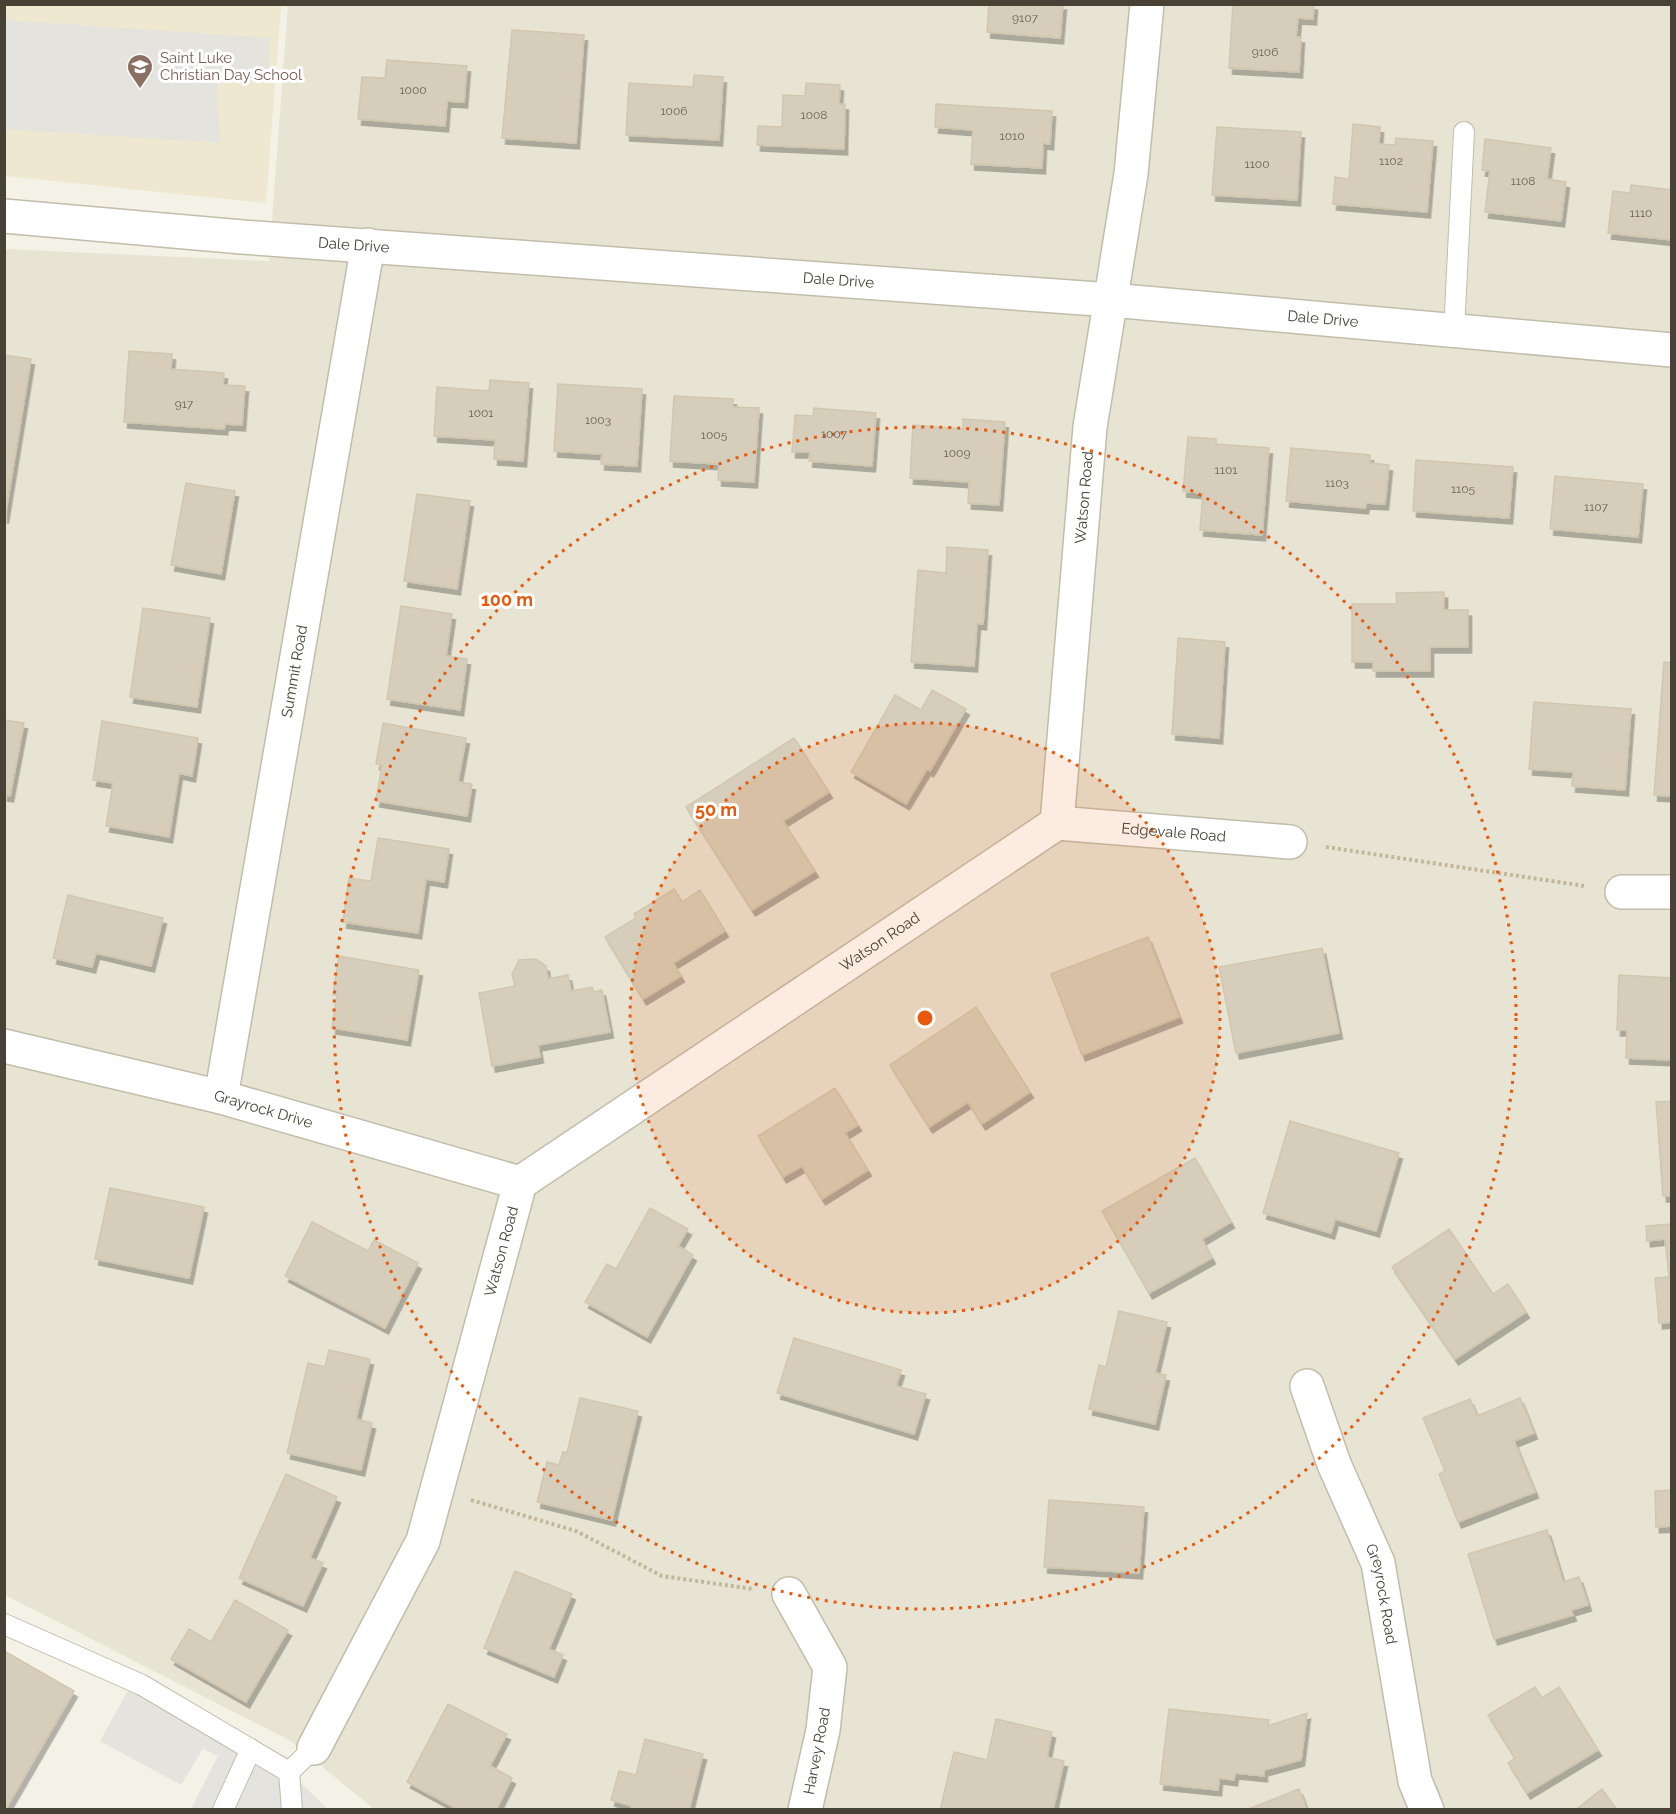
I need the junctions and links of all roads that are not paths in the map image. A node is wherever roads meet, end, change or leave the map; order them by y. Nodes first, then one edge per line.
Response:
1 (1147, 4) edge
2 (1464, 132) dead end
3 (4, 216) edge
4 (368, 245) junction
5 (1111, 300) junction
6 (1454, 331) junction
7 (1671, 350) edge
8 (1057, 823) junction
9 (1290, 842) road end
10 (1622, 892) road end
11 (1671, 892) edge
12 (4, 1046) edge
13 (221, 1096) junction
14 (520, 1183) junction
15 (1307, 1386) dead end
16 (789, 1594) road end
17 (4, 1624) edge
18 (314, 1748) joint
19 (251, 1749) junction
20 (289, 1772) junction
21 (223, 1809) edge
22 (292, 1809) edge
23 (805, 1809) edge
24 (1426, 1809) edge

1 - 5 street, Watson Road
2 - 6 lane
3 - 4 street, Dale Drive
4 - 5 street, Dale Drive
4 - 13 street, Summit Road
5 - 6 street, Dale Drive
5 - 8 street, Watson Road
6 - 7 street, Dale Drive
8 - 9 street, Edgevale Road
8 - 14 street, Watson Road
10 - 11 street
12 - 13 street, Grayrock Drive
13 - 14 street, Grayrock Drive
14 - 18 street, Watson Road
15 - 24 street, Greyrock Road
16 - 23 street, Harvey Road
17 - 19 lane
18 - 20 lane
19 - 20 lane
19 - 21 lane
20 - 22 lane

